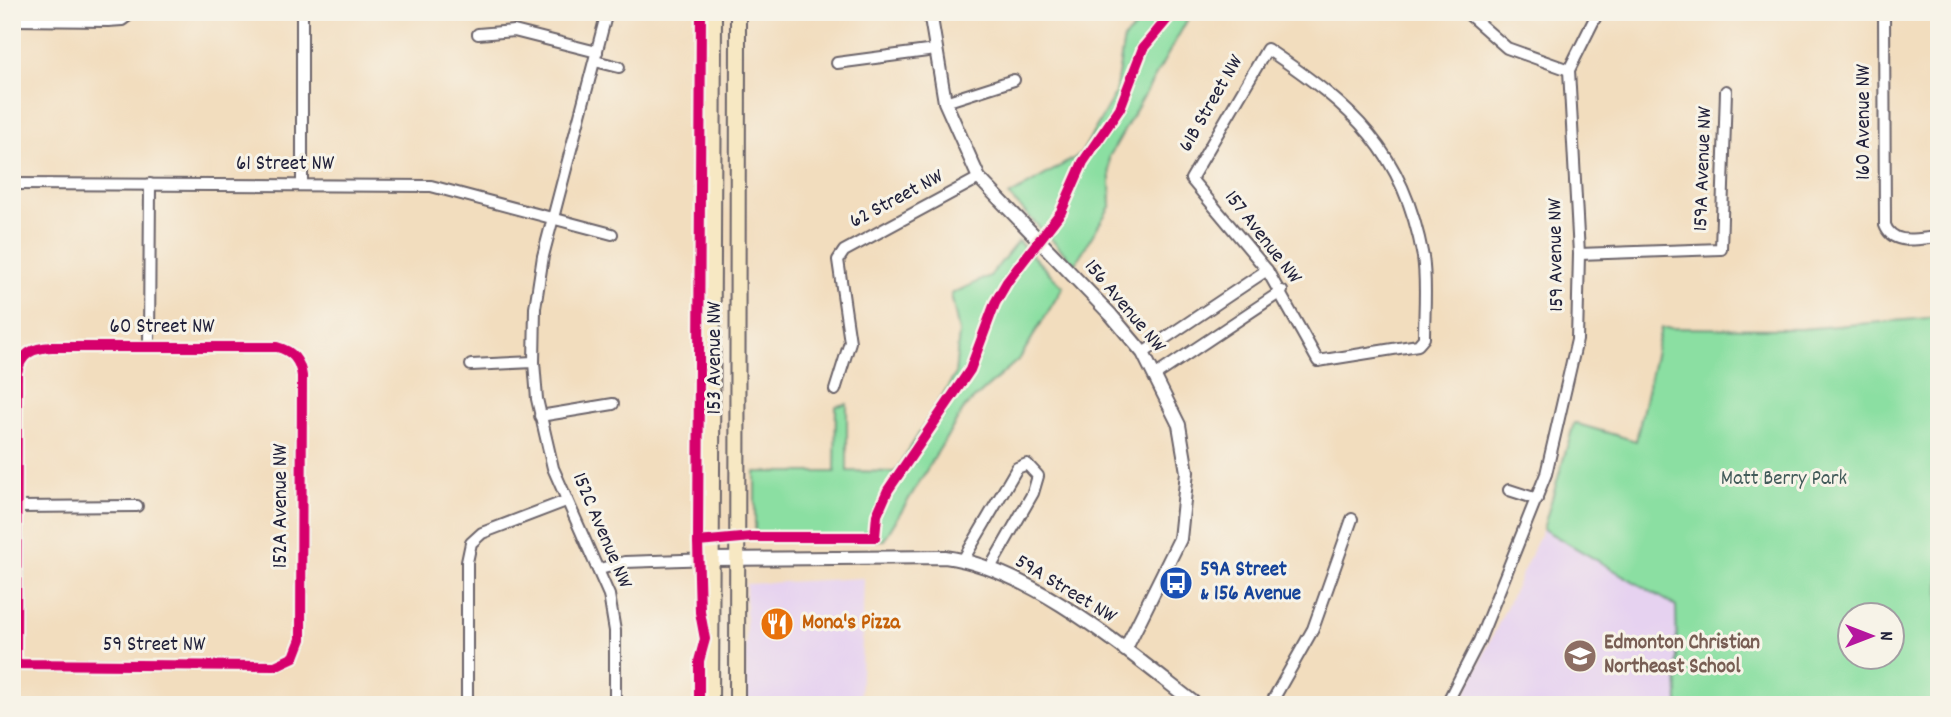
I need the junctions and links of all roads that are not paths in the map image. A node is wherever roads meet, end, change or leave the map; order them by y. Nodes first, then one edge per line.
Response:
1 (302, 12) edge
2 (607, 12) edge
3 (715, 12) edge
4 (738, 12) edge
5 (930, 12) edge
6 (1466, 12) edge
7 (1598, 12) edge
8 (1884, 12) edge
9 (131, 14) edge
10 (12, 20) edge
11 (478, 34) dead end
12 (935, 50) junction
13 (596, 56) junction
14 (837, 63) dead end
15 (619, 67) dead end
16 (1569, 70) junction
17 (1014, 80) dead end
18 (1726, 91) dead end
19 (945, 102) junction
20 (979, 178) junction
21 (1191, 179) joint
22 (12, 184) edge
23 (150, 184) junction
24 (302, 184) junction
25 (553, 218) junction
26 (612, 234) dead end
27 (1939, 237) edge
28 (1579, 254) junction
29 (1267, 270) junction
30 (1282, 291) junction
31 (149, 347) junction
32 (1143, 353) junction
33 (294, 356) joint
34 (1318, 361) joint
35 (534, 362) junction
36 (471, 365) dead end
37 (1156, 375) junction
38 (835, 390) dead end
39 (613, 404) dead end
40 (540, 416) junction
41 (1509, 491) dead end
42 (1537, 499) junction
43 (566, 501) junction
44 (137, 506) dead end
45 (17, 507) junction
46 (1352, 519) dead end
47 (711, 559) junction
48 (736, 559) junction
49 (963, 560) junction
50 (990, 568) junction
51 (600, 569) junction
52 (1125, 650) junction
53 (293, 657) joint
54 (14, 664) edge
55 (467, 705) edge
56 (615, 705) edge
57 (711, 705) edge
58 (737, 705) edge
59 (1197, 705) edge
60 (1270, 705) edge
61 (1446, 705) edge

1 - 24 street
2 - 13 street, 152C Avenue NW
3 - 47 main road, 153 Avenue NW
4 - 48 main road, 153 Avenue NW
5 - 12 street, 156 Avenue NW
6 - 16 street
7 - 16 street, 159 Avenue NW
8 - 27 street, 160 Avenue NW
9 - 10 street
11 - 13 street
12 - 14 street
12 - 19 street, 156 Avenue NW
13 - 15 street
13 - 25 street, 152C Avenue NW
16 - 28 street, 159 Avenue NW
17 - 19 street
18 - 28 street, 159A Avenue NW
19 - 20 street, 156 Avenue NW
20 - 32 street, 156 Avenue NW
20 - 38 street, 62 Street NW
21 - 29 street, 157 Avenue NW
21 - 34 street, 61B Street NW
22 - 23 street, 61 Street NW
23 - 24 street, 61 Street NW
23 - 31 street
24 - 25 street, 61 Street NW
25 - 26 street
25 - 35 street, 152C Avenue NW
28 - 42 street, 159 Avenue NW
29 - 30 street, 157 Avenue NW
29 - 32 street
30 - 34 street, 157 Avenue NW
30 - 37 street
31 - 33 street, 60 Street NW
31 - 45 street, 60 Street NW
32 - 37 street, 156 Avenue NW
33 - 53 street, 152A Avenue NW
35 - 36 street
35 - 40 street, 152C Avenue NW
37 - 52 street, 156 Avenue NW
39 - 40 street
40 - 43 street, 152C Avenue NW
41 - 42 street
42 - 61 street, 159 Avenue NW
43 - 51 street, 152C Avenue NW
43 - 55 street
44 - 45 street
45 - 54 street
46 - 60 street
47 - 48 street, 59A Street NW
47 - 51 street, 59A Street NW
47 - 57 main road, 153 Avenue NW
48 - 49 street, 59A Street NW
48 - 58 main road, 153 Avenue NW
49 - 50 street, 59A Street NW
49 - 50 street
50 - 52 street, 59A Street NW
51 - 56 street, 152C Avenue NW
52 - 59 street, 59A Street NW
53 - 54 street, 59 Street NW

